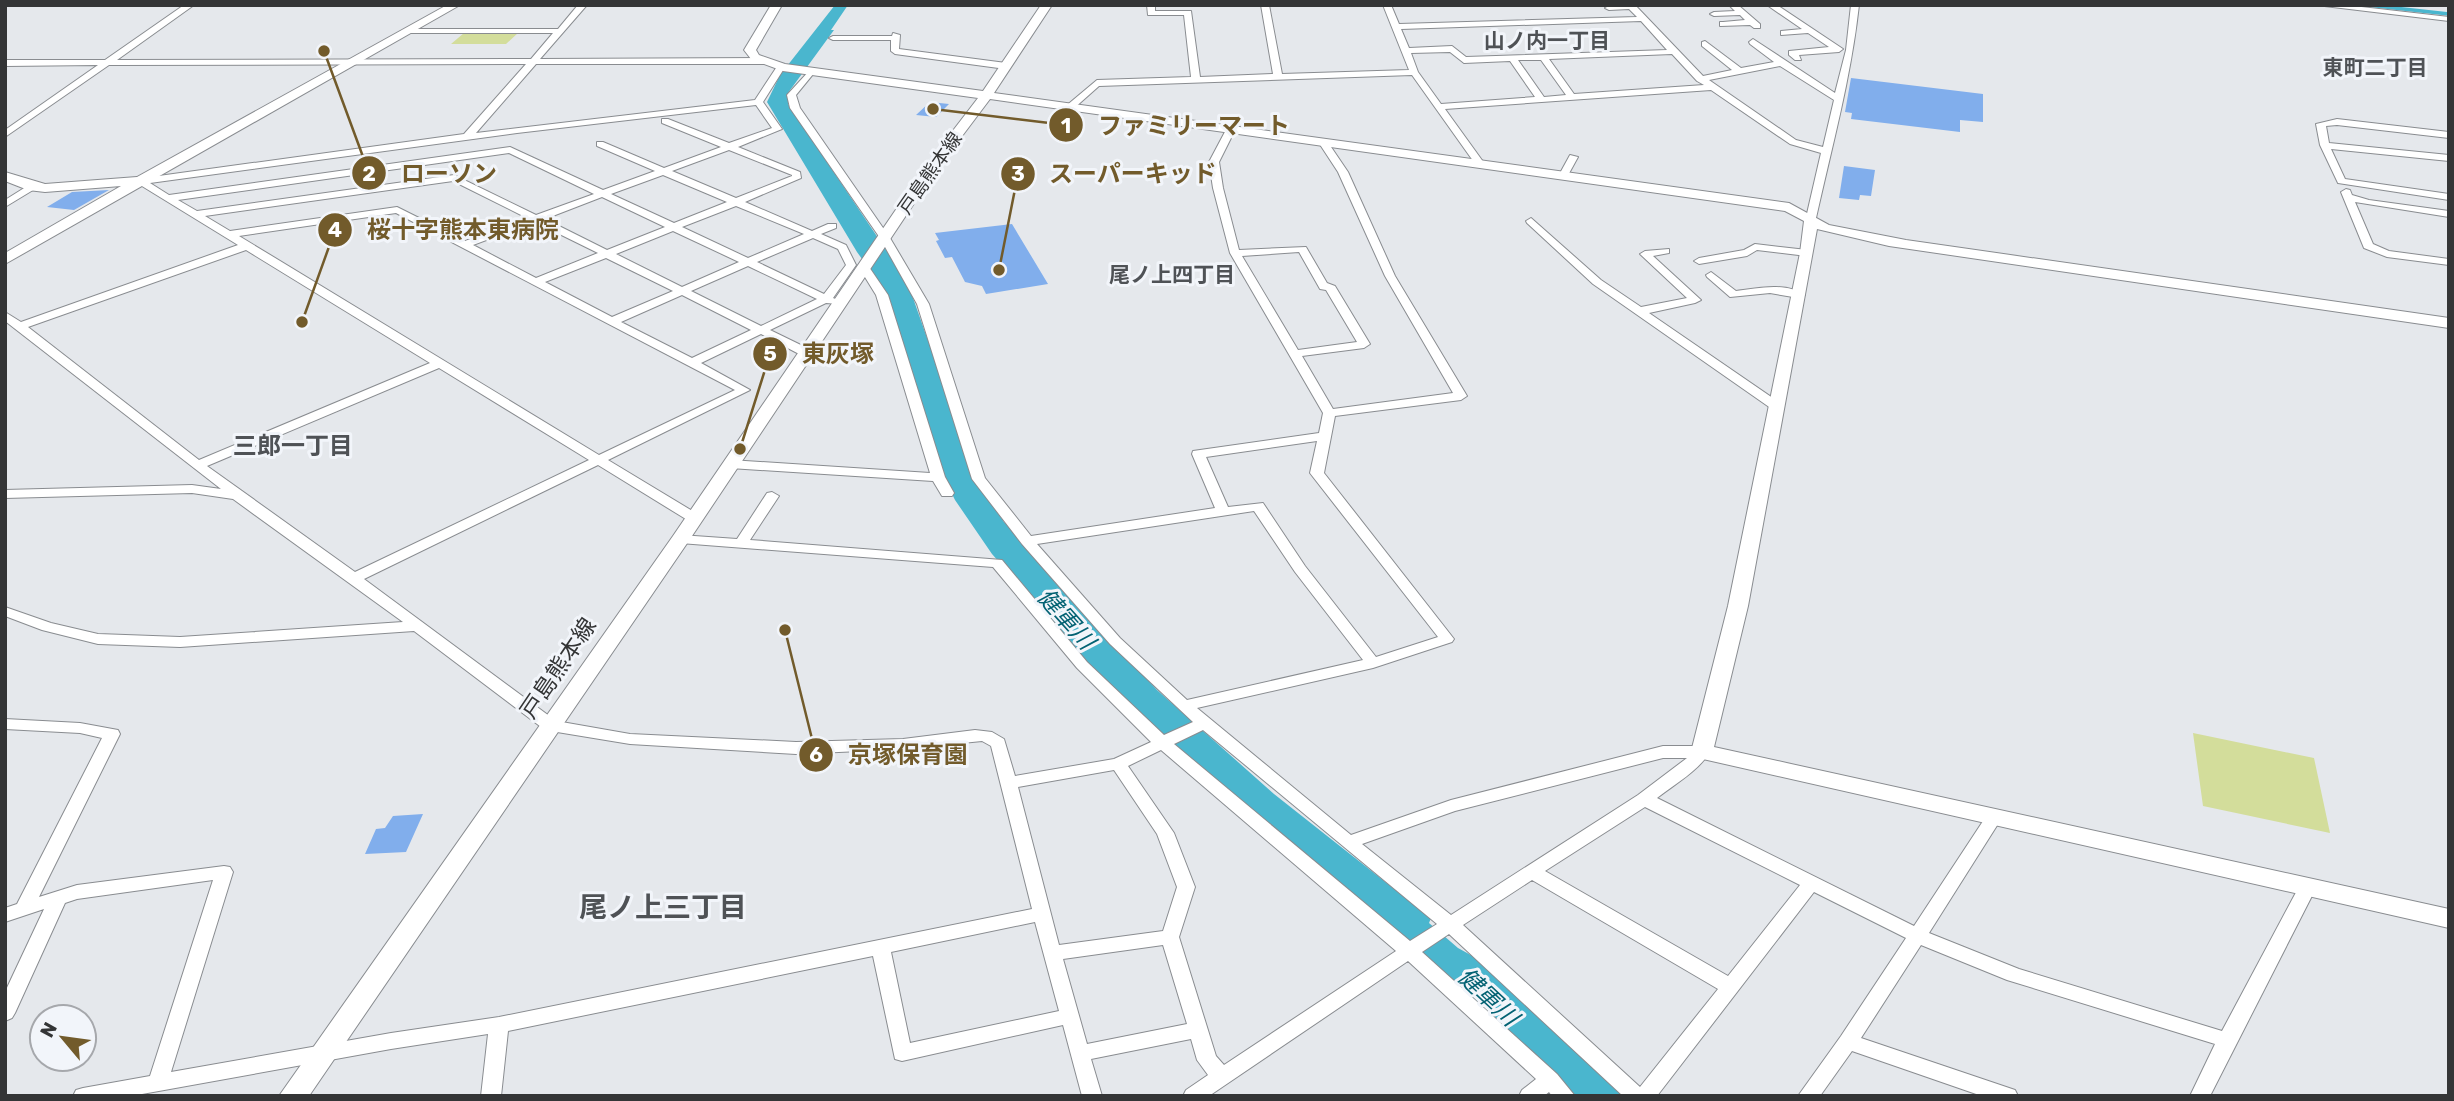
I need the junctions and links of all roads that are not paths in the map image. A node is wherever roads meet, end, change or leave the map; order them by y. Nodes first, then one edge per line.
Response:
1 (190, 5) edge
2 (455, 5) edge
3 (583, 5) edge
4 (777, 5) edge
5 (1047, 5) edge
6 (1151, 5) edge
7 (1265, 5) edge
8 (1387, 5) edge
9 (1733, 5) edge
10 (1771, 5) edge
11 (1855, 5) edge
12 (2320, 5) edge
13 (1630, 6) edge
14 (1609, 8) dead end
15 (1741, 13) junction
16 (1714, 14) dead end
17 (1642, 19) junction
18 (2449, 19) edge
19 (1723, 24) dead end
20 (1396, 27) junction
21 (407, 31) junction
22 (560, 31) junction
23 (1807, 31) junction
24 (1784, 33) dead end
25 (833, 38) dead end
26 (1753, 42) dead end
27 (1705, 44) dead end
28 (1836, 48) junction
29 (1850, 50) junction
30 (1406, 51) junction
31 (1671, 52) junction
32 (1543, 57) junction
33 (1512, 58) junction
34 (1798, 58) dead end
35 (533, 61) junction
36 (765, 61) junction
37 (352, 62) junction
38 (5, 63) edge
39 (108, 63) junction
40 (1781, 64) junction
41 (1006, 66) junction
42 (782, 67) junction
43 (808, 72) junction
44 (1414, 72) junction
45 (1740, 72) junction
46 (1278, 77) junction
47 (1195, 79) junction
48 (1700, 79) junction
49 (1712, 87) junction
50 (986, 96) junction
51 (1571, 96) junction
52 (1540, 98) junction
53 (1840, 100) junction
54 (758, 102) junction
55 (1438, 107) junction
56 (1069, 108) junction
57 (665, 121) dead end
58 (1230, 130) junction
59 (517, 131) junction
60 (5, 134) edge
61 (2449, 135) edge
62 (466, 138) junction
63 (1324, 143) junction
64 (600, 144) dead end
65 (2325, 145) junction
66 (729, 147) junction
67 (386, 148) junction
68 (509, 150) junction
69 (1826, 151) junction
70 (1573, 157) dead end
71 (2449, 158) edge
72 (1479, 163) junction
73 (252, 166) junction
74 (385, 167) junction
75 (663, 172) junction
76 (1564, 175) junction
77 (5, 176) edge
78 (140, 181) junction
79 (2341, 181) junction
80 (248, 186) junction
81 (33, 187) junction
82 (385, 188) junction
83 (601, 195) junction
84 (2348, 197) junction
85 (2449, 197) edge
86 (167, 198) junction
87 (733, 203) junction
88 (5, 204) edge
89 (243, 208) junction
90 (385, 211) junction
91 (2449, 214) edge
92 (194, 215) junction
93 (1811, 218) junction
94 (535, 219) junction
95 (1531, 221) dead end
96 (832, 226) dead end
97 (672, 228) junction
98 (227, 235) junction
99 (811, 235) junction
100 (885, 238) junction
101 (1901, 243) junction
102 (465, 245) junction
103 (247, 246) junction
104 (1808, 248) junction
105 (1665, 251) dead end
106 (1235, 253) junction
107 (606, 254) junction
108 (5, 260) edge
109 (1699, 261) dead end
110 (748, 262) junction
111 (2449, 262) edge
112 (865, 269) junction
113 (1711, 275) dead end
114 (536, 282) junction
115 (681, 291) junction
116 (1799, 295) junction
117 (832, 302) junction
118 (1639, 311) junction
119 (2449, 313) edge
120 (5, 315) edge
121 (610, 321) junction
122 (2449, 323) edge
123 (20, 326) junction
124 (760, 330) junction
125 (805, 352) junction
126 (1293, 354) junction
127 (691, 363) junction
128 (438, 364) junction
129 (1776, 406) junction
130 (1329, 413) junction
131 (1322, 436) junction
132 (600, 460) junction
133 (200, 464) junction
134 (730, 464) junction
135 (937, 477) junction
136 (947, 493) dead end
137 (5, 494) edge
138 (237, 495) junction
139 (772, 496) dead end
140 (1223, 511) junction
141 (694, 517) junction
142 (680, 538) junction
143 (1027, 541) junction
144 (741, 543) junction
145 (354, 578) junction
146 (5, 611) edge
147 (415, 626) junction
148 (1373, 663) junction
149 (1184, 706) junction
150 (1204, 723) junction
151 (5, 724) edge
152 (551, 726) junction
153 (1166, 742) junction
154 (1702, 752) junction
155 (1118, 764) junction
156 (1008, 783) junction
157 (1644, 799) junction
158 (1995, 816) junction
159 (1350, 842) junction
160 (1533, 872) junction
161 (1811, 884) junction
162 (2307, 888) junction
163 (58, 898) junction
164 (24, 909) junction
165 (1043, 914) junction
166 (5, 915) edge
167 (2449, 919) edge
168 (1450, 924) junction
169 (1917, 936) junction
170 (1170, 937) junction
171 (881, 947) junction
172 (1409, 952) junction
173 (1052, 953) junction
174 (1731, 987) junction
175 (5, 1013) edge
176 (1070, 1016) junction
177 (499, 1025) junction
178 (1198, 1030) junction
179 (2227, 1040) junction
180 (1848, 1042) junction
181 (322, 1053) junction
182 (1080, 1054) junction
183 (1223, 1078) junction
184 (1550, 1080) junction
185 (158, 1083) junction
186 (83, 1096) edge
187 (293, 1096) edge
188 (491, 1096) edge
189 (1092, 1096) edge
190 (1194, 1096) edge
191 (1529, 1096) edge
192 (1565, 1096) edge
193 (1637, 1096) edge
194 (1645, 1096) edge
195 (1808, 1096) edge
196 (2008, 1096) edge
197 (2200, 1096) edge

1 - 39 street
2 - 21 street
3 - 22 street
4 - 36 street
5 - 41 street, 戸島熊本線
6 - 47 street
7 - 46 street
8 - 20 street
9 - 15 street
10 - 23 street
11 - 29 street
12 - 18 street
13 - 14 street
13 - 17 street
15 - 16 street
15 - 19 street
17 - 20 street
17 - 31 street
20 - 30 street
21 - 22 street
21 - 37 street
22 - 35 street
23 - 24 street
23 - 28 street
25 - 41 street
26 - 40 street
27 - 45 street
28 - 29 street
28 - 34 street
29 - 53 street
30 - 33 street
30 - 44 street
31 - 32 street
31 - 48 street
32 - 33 street
32 - 51 street
33 - 52 street
35 - 36 street
35 - 37 street
35 - 62 street
36 - 42 street
37 - 39 street
37 - 78 street
38 - 39 street
39 - 60 street
40 - 45 street
40 - 53 street
41 - 50 street, 戸島熊本線
42 - 43 street
42 - 54 street
43 - 50 street
43 - 100 street
44 - 46 street
44 - 55 street
45 - 48 street
46 - 47 street
47 - 56 street
48 - 49 street
49 - 51 street
49 - 69 street
50 - 56 street
50 - 100 street, 戸島熊本線
51 - 52 street
52 - 55 street
53 - 69 street
54 - 59 street
54 - 66 street
55 - 72 street
56 - 58 street
57 - 66 street
58 - 63 street
58 - 106 street
59 - 62 street
59 - 68 street
61 - 65 street
62 - 67 street
63 - 72 street
63 - 130 street
64 - 75 street
65 - 71 street
65 - 79 street
66 - 75 street
66 - 87 street
67 - 73 street
67 - 74 street
68 - 74 street
68 - 83 street
69 - 93 street
70 - 76 street
72 - 76 street
73 - 78 street
73 - 80 street
74 - 80 street
74 - 82 street
75 - 83 street
75 - 87 street
76 - 93 street
77 - 81 street
78 - 81 street
78 - 86 street
78 - 108 street
79 - 84 street
79 - 85 street
80 - 86 street
80 - 89 street
81 - 88 street
82 - 89 street
82 - 90 street
82 - 94 street
83 - 94 street
83 - 97 street
84 - 91 street
84 - 111 street
86 - 92 street
87 - 97 street
87 - 99 street
89 - 92 street
90 - 98 street
90 - 102 street
92 - 98 street
93 - 101 street
93 - 104 street
93 - 119 street
94 - 102 street
94 - 107 street
95 - 118 street
96 - 99 street
97 - 107 street
97 - 110 street
98 - 103 street
99 - 110 street
99 - 117 street
100 - 112 street, 戸島熊本線
100 - 143 street
101 - 104 street
101 - 122 street
102 - 114 street
103 - 123 street
103 - 128 street
104 - 109 street
104 - 116 street
105 - 118 street
106 - 126 street
106 - 126 street
107 - 114 street
107 - 115 street
110 - 115 street
110 - 117 street
112 - 117 street, 戸島熊本線
112 - 135 street
113 - 116 street
114 - 121 street
115 - 121 street
115 - 124 street
116 - 129 street
117 - 124 street
117 - 125 street, 戸島熊本線
118 - 129 street
120 - 123 street
121 - 127 street
123 - 133 street
124 - 125 street
124 - 127 street
125 - 134 street, 戸島熊本線
126 - 130 street
127 - 132 street
128 - 132 street
128 - 133 street
129 - 154 street
130 - 131 street
131 - 140 street
131 - 148 street
132 - 141 street
132 - 145 street
133 - 138 street
134 - 135 street
134 - 141 street, 戸島熊本線
135 - 136 street
137 - 138 street
138 - 145 street
139 - 144 street
140 - 143 street
140 - 148 street
141 - 142 street, 戸島熊本線
142 - 144 street
142 - 152 street, 戸島熊本線
143 - 149 street
144 - 153 street
145 - 147 street
146 - 147 street
147 - 152 street
148 - 149 street
149 - 150 street
150 - 153 street
150 - 159 street
151 - 164 street
152 - 156 street
152 - 181 street, 戸島熊本線
153 - 155 street
153 - 172 street
154 - 157 street
154 - 158 street
154 - 159 street
155 - 156 street
155 - 170 street
156 - 165 street
157 - 160 street
157 - 161 street
158 - 162 street
158 - 169 street
159 - 168 street
160 - 168 street
160 - 174 street
161 - 169 street
161 - 174 street
162 - 167 street
162 - 179 street
163 - 164 street
163 - 175 street
163 - 185 street
164 - 166 street
165 - 171 street
165 - 173 street
168 - 172 street
168 - 193 street
169 - 179 street
169 - 180 street
170 - 173 street
170 - 178 street
171 - 176 street
171 - 177 street
172 - 183 street
172 - 184 street
173 - 176 street
174 - 194 street
176 - 182 street
177 - 181 street
177 - 188 street
178 - 182 street
178 - 183 street
179 - 197 street
180 - 195 street
180 - 196 street
181 - 185 street
181 - 187 street, 戸島熊本線
182 - 189 street
183 - 190 street
184 - 191 street
184 - 192 street
185 - 186 street

